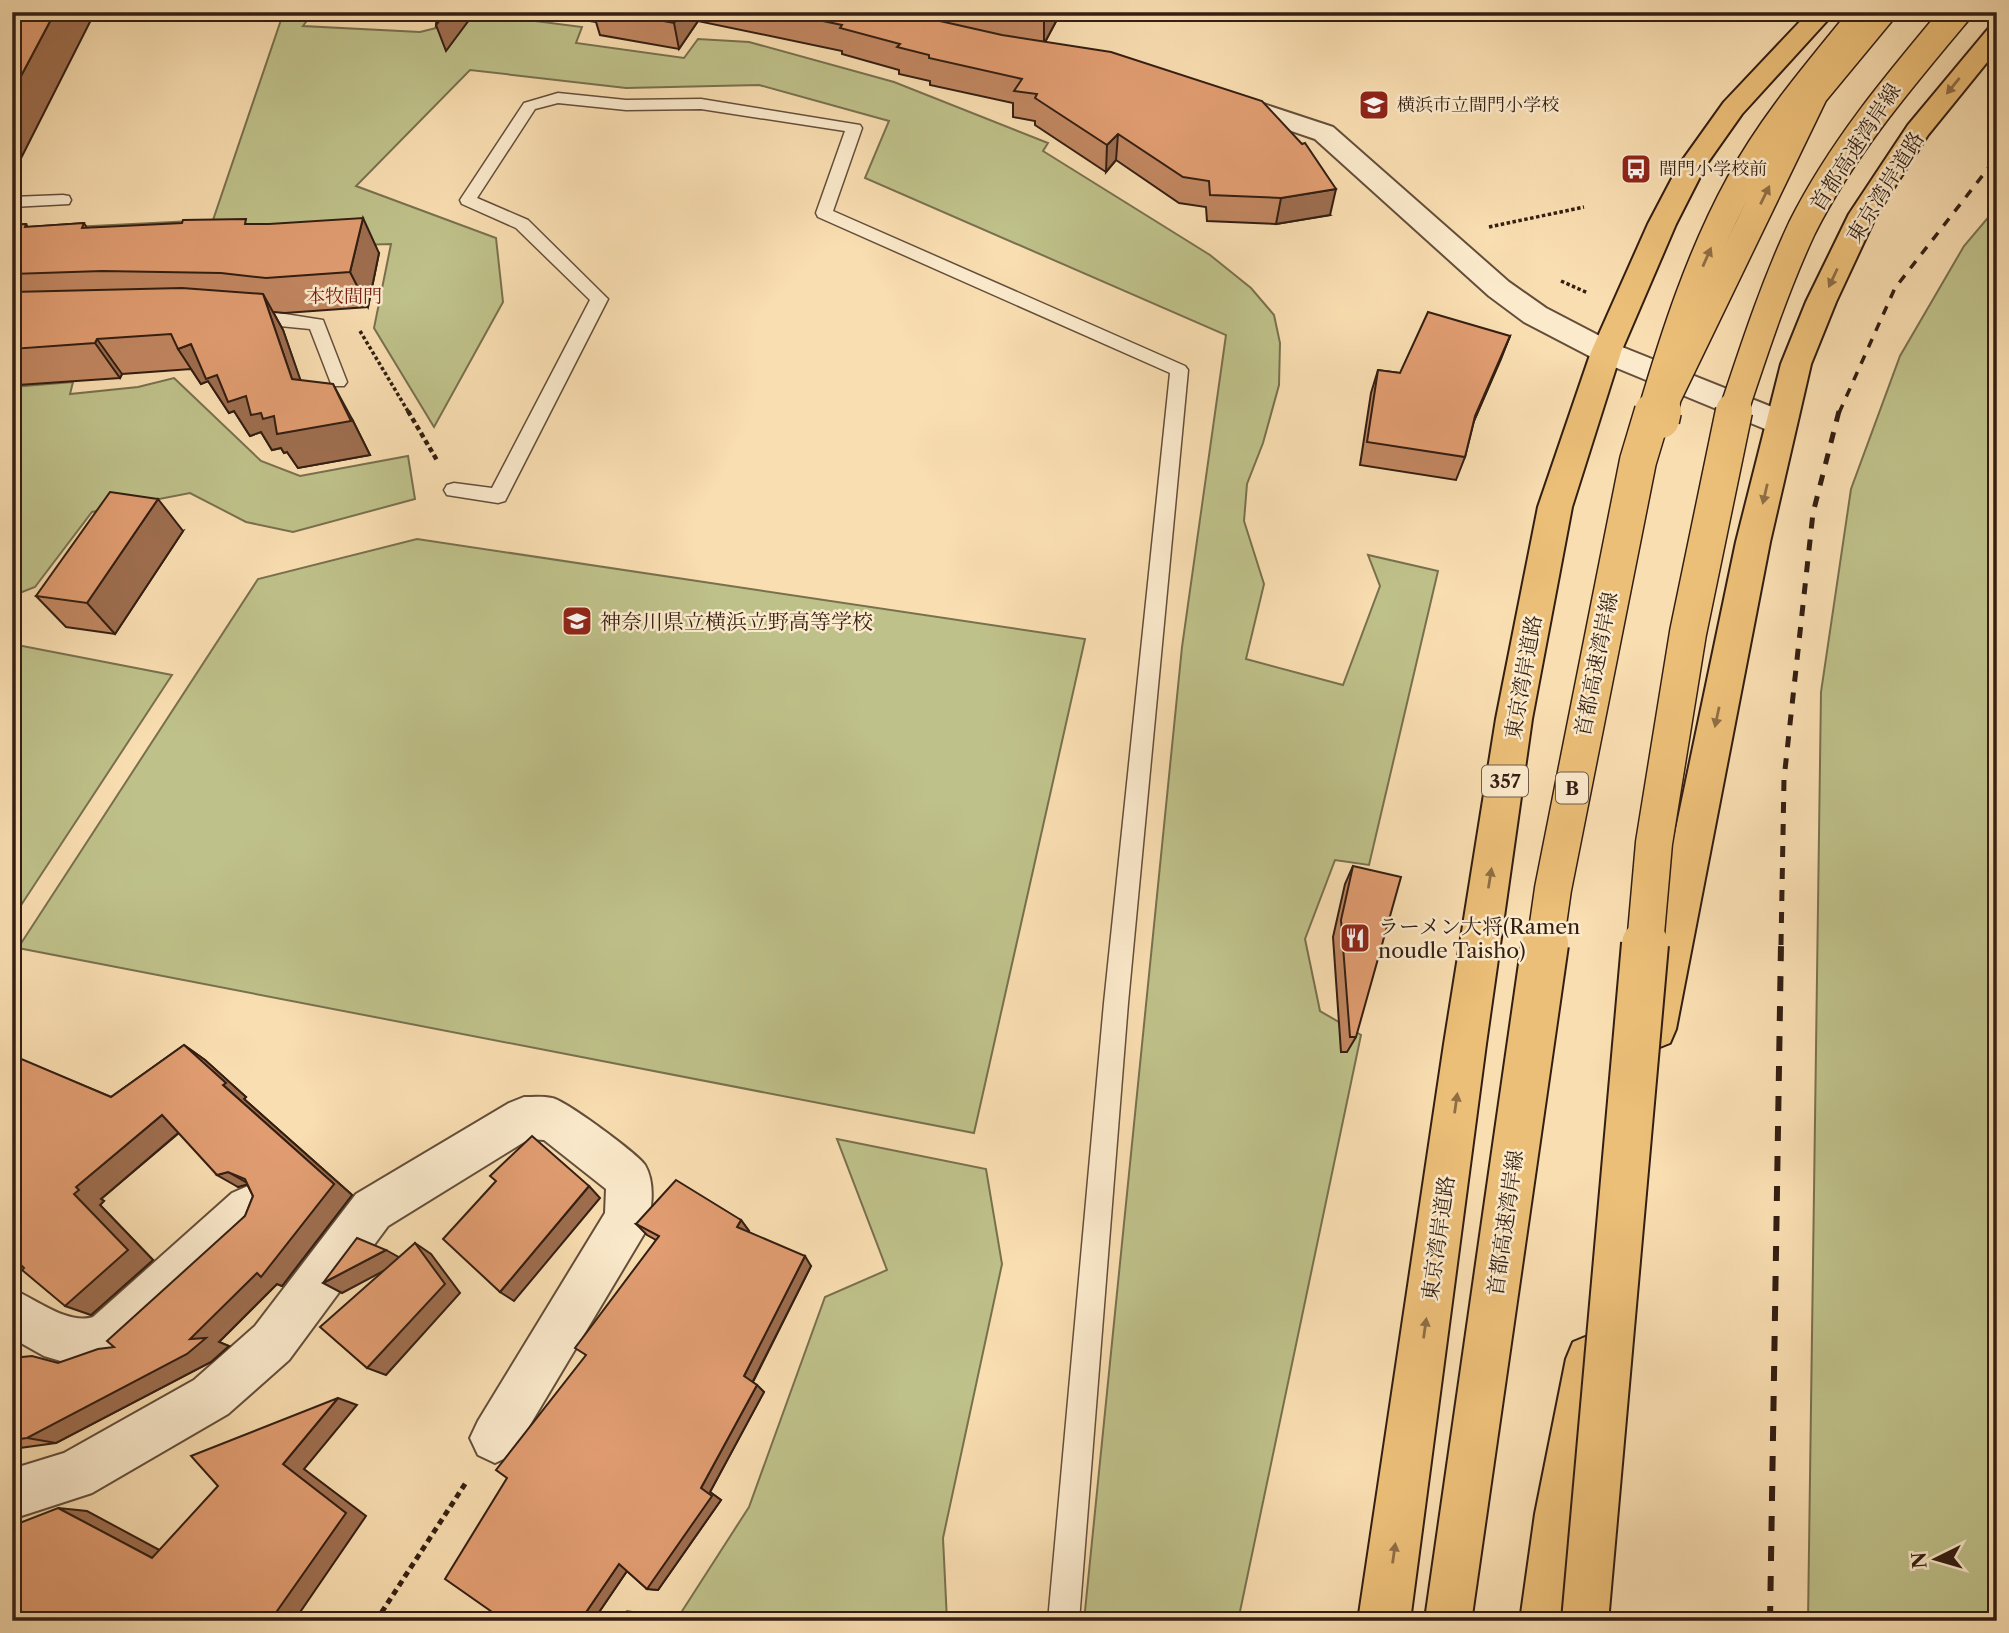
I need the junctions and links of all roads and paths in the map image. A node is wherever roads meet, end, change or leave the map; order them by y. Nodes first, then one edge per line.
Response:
1 (1823, 12) edge
2 (1866, 12) edge
3 (1881, 12) edge
4 (1947, 12) edge
5 (1957, 12) edge
6 (1997, 33) edge
7 (1205, 93) edge
8 (63, 200) dead end
9 (12, 202) edge
10 (1584, 207) dead end
11 (1441, 237) junction
12 (230, 318) edge
13 (367, 343) dead end
14 (1606, 352) junction
15 (338, 382) dead end
16 (1782, 423) junction
17 (454, 490) joint
18 (248, 1209) edge
19 (12, 1312) edge
20 (495, 1438) joint
21 (12, 1494) edge
22 (376, 1621) edge
23 (1063, 1621) edge
24 (1384, 1621) edge
25 (1448, 1621) edge
26 (1469, 1621) edge
27 (1546, 1621) edge
28 (1567, 1621) edge
29 (1585, 1621) edge

1 - 14 highway, 東京湾岸道路 / 357
25 -> 2 highway, 首都高速湾岸線 / B, bridge
26 -> 3 highway, bridge
4 - 28 highway
5 - 29 highway, 首都高速湾岸線, bridge
6 -> 16 highway, 東京湾岸道路
7 - 11 street
8 - 9 lane
10 - 11 path
11 - 14 street
12 - 15 lane
13 - 17 path
14 - 16 street
24 -> 14 highway, 東京湾岸道路 / 357
16 -> 27 highway, 東京湾岸道路
17 - 23 lane
18 - 19 street
20 - 21 street
20 - 22 path

